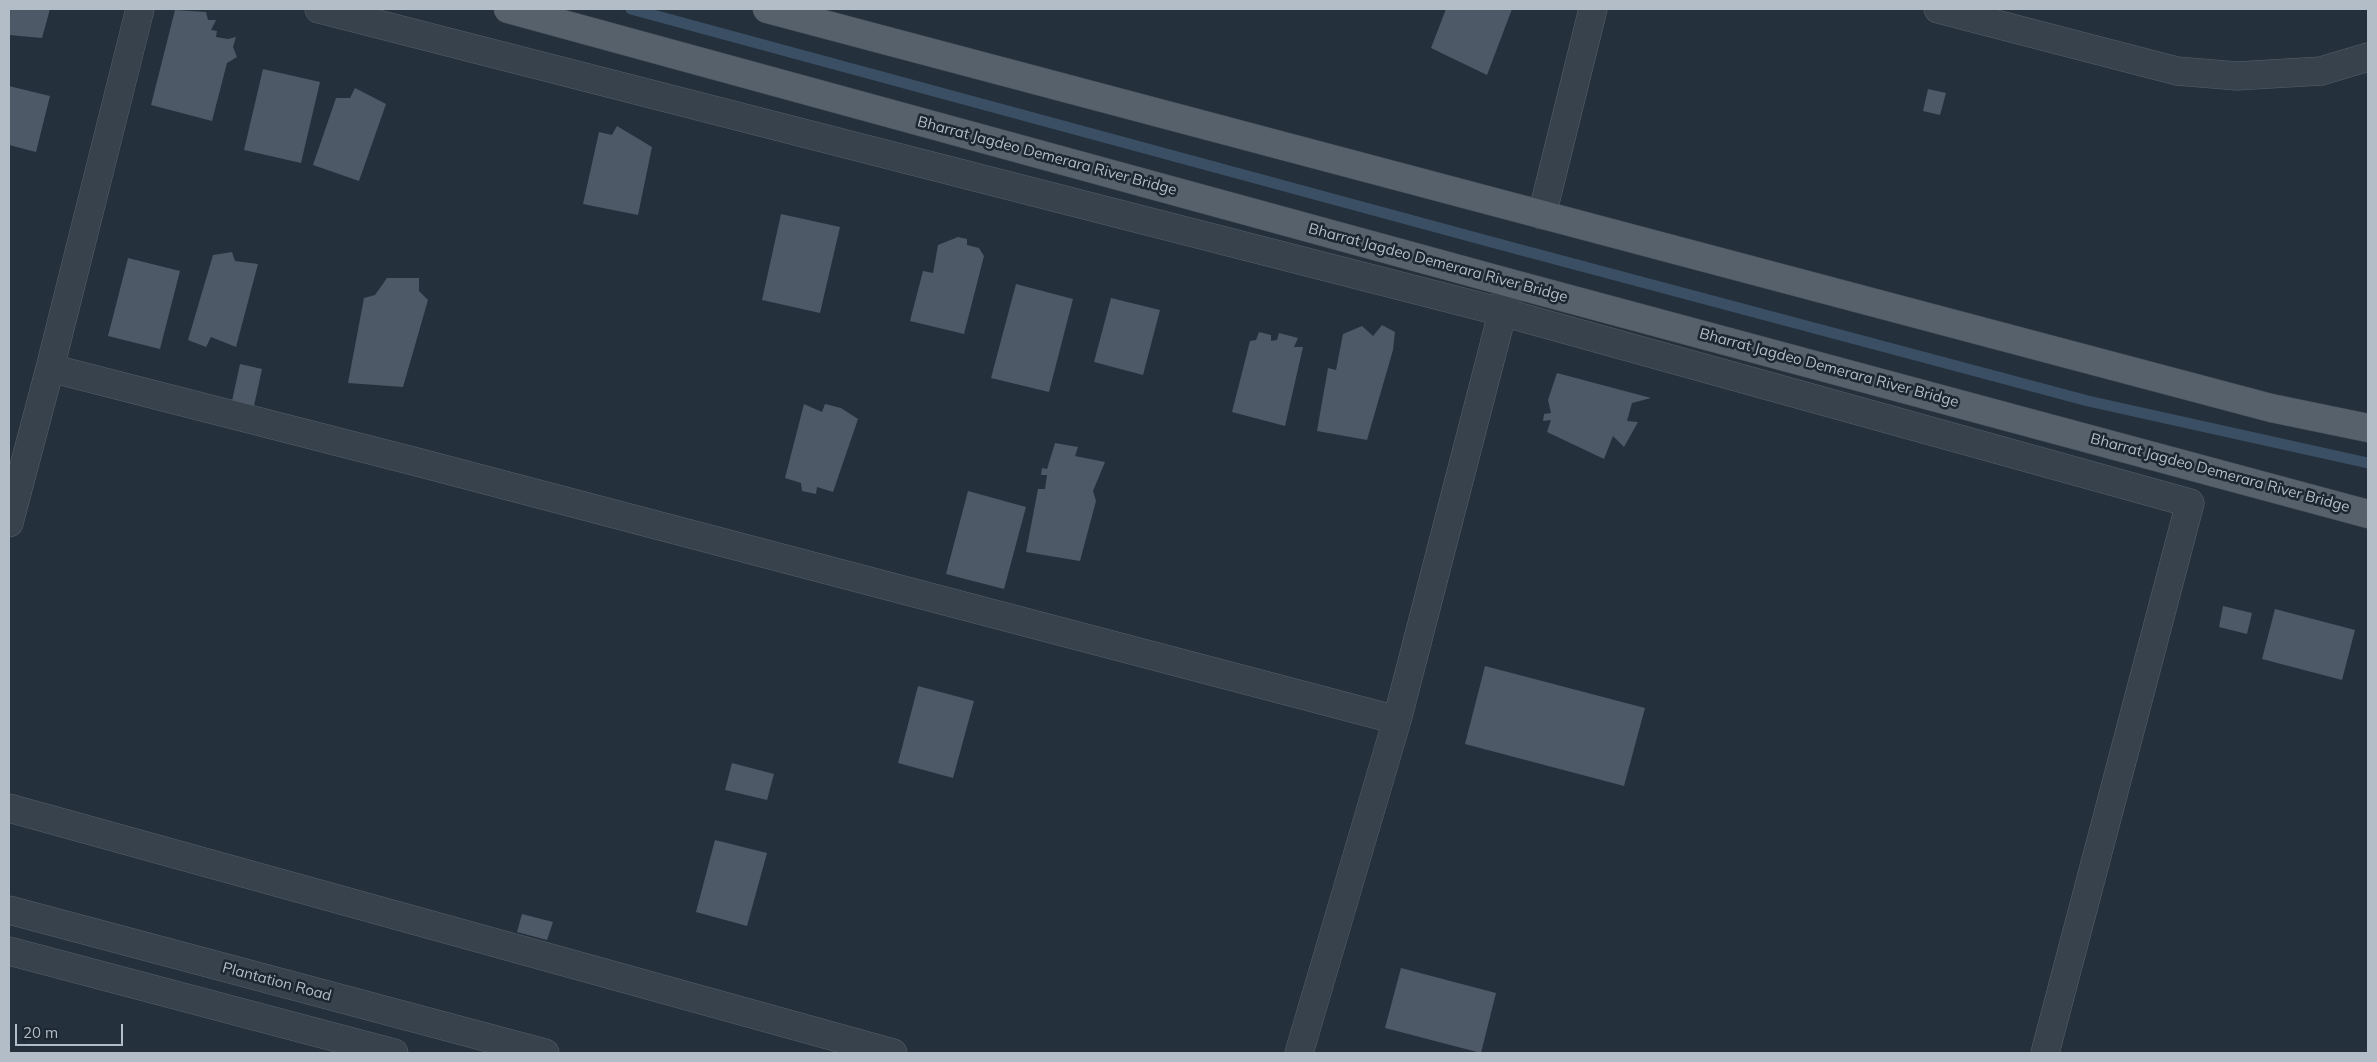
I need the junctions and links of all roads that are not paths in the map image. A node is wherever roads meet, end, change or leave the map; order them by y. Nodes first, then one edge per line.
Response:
1 (140, 9) edge
2 (319, 9) edge
3 (508, 9) edge
4 (767, 9) edge
5 (1593, 9) edge
6 (1938, 9) edge
7 (2368, 57) edge
8 (1542, 215) junction
9 (1510, 283) junction
10 (1502, 312) junction
11 (50, 368) junction
12 (2368, 428) edge
13 (2368, 514) edge
14 (9, 523) edge
15 (1397, 720) junction
16 (9, 808) edge
17 (9, 910) edge
18 (9, 951) edge
19 (394, 1053) edge
20 (546, 1053) edge
21 (893, 1053) edge
22 (1299, 1053) edge
23 (2045, 1053) edge

1 - 11 street
2 - 10 street
3 - 9 main road, Bharrat Jagdeo Demerara River Bridge
4 - 8 main road
5 - 8 street
6 - 7 street
8 - 12 main road
9 - 10 street
9 - 13 main road, Bharrat Jagdeo Demerara River Bridge
10 - 15 street
10 - 23 street
11 - 14 street
11 - 15 street
15 - 22 street
16 - 21 street
17 - 20 street, Plantation Road
18 - 19 street

